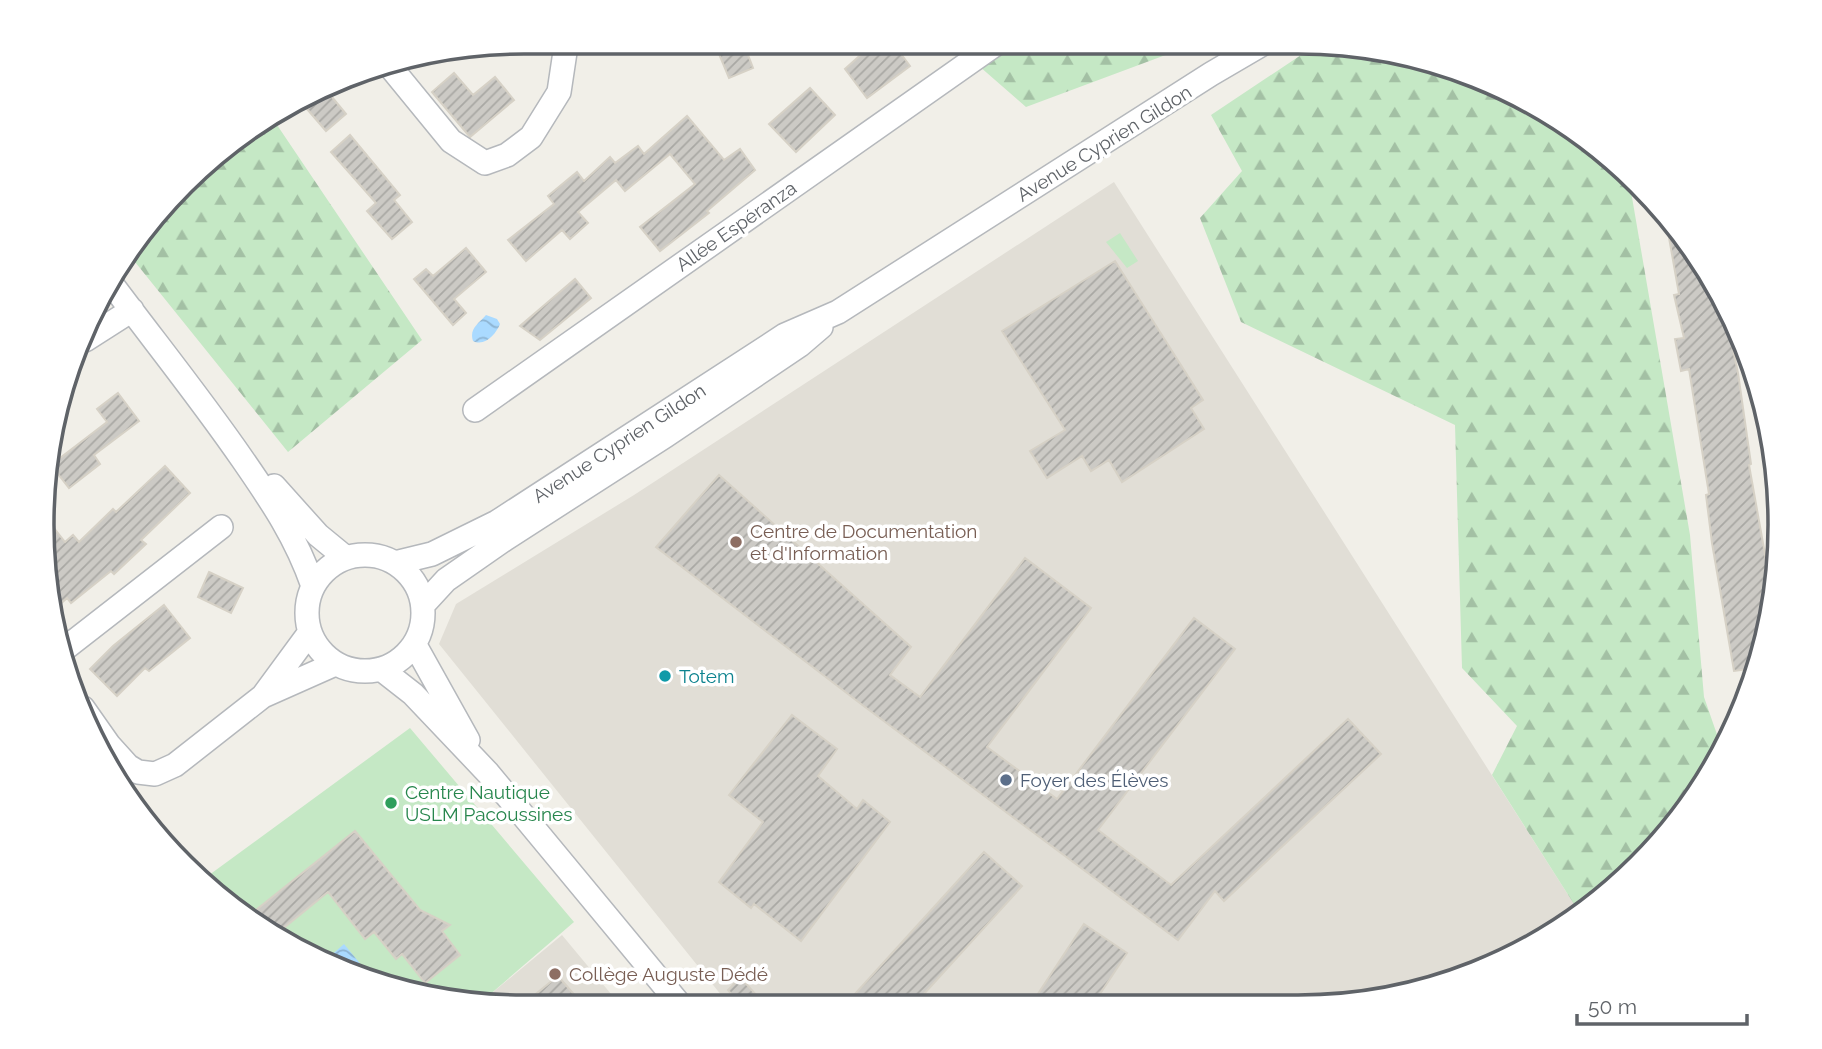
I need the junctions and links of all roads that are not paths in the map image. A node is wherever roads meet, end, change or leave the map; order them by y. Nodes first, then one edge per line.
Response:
1 (565, 54) edge
2 (981, 54) edge
3 (1247, 54) edge
4 (395, 72) edge
5 (116, 290) edge
6 (132, 310) junction
7 (838, 312) junction
8 (95, 333) edge
9 (475, 410) dead end
10 (214, 419) junction
11 (221, 527) dead end
12 (346, 558) junction
13 (395, 563) junction
14 (313, 586) junction
15 (423, 606) junction
16 (310, 632) junction
17 (70, 645) edge
18 (415, 645) junction
19 (335, 664) junction
20 (381, 669) junction
21 (263, 696) junction
22 (110, 746) edge
23 (488, 773) junction
24 (672, 995) edge

1 - 4 street
2 - 9 street, Allée Espéranza
3 - 7 street, Avenue Cyprien Gildon
5 - 6 street
6 - 8 street
6 - 10 street
7 - 13 street, Avenue Cyprien Gildon
7 - 15 street, Avenue Cyprien Gildon
10 - 12 street
10 - 14 street
11 - 17 street
12 - 13 street
12 - 14 street
13 - 15 street
14 - 16 street
15 - 18 street
16 - 19 street
16 - 21 street
18 - 20 street
18 - 23 street
19 - 20 street
19 - 21 street
20 - 23 street
21 - 22 street
23 - 24 street

